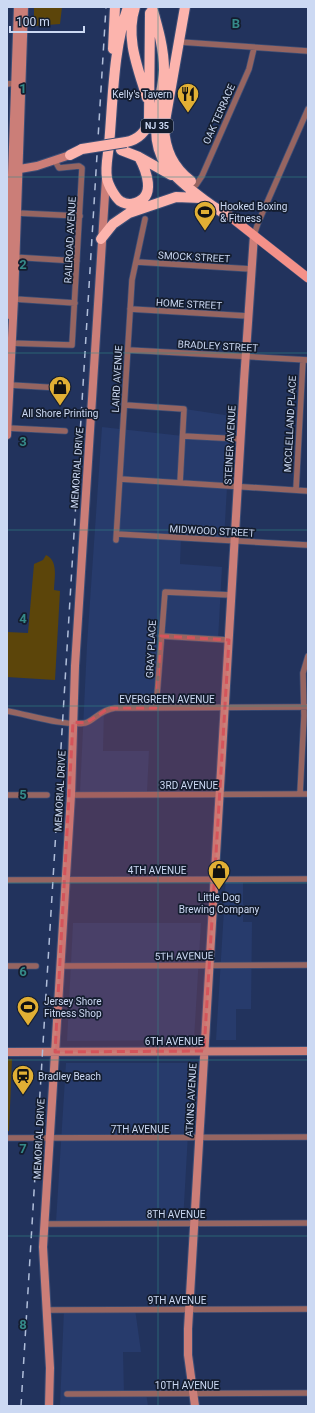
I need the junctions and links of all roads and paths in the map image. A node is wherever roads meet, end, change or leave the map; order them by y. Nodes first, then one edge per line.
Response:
1 (18, 7) edge
2 (24, 7) edge
3 (115, 7) edge
4 (128, 7) edge
5 (136, 7) edge
6 (151, 7) edge
7 (184, 8) edge
8 (180, 42) junction
9 (254, 48) junction
10 (308, 51) edge
11 (14, 83) edge
12 (113, 94) junction
13 (149, 107) junction
14 (308, 109) edge
15 (124, 146) junction
16 (70, 155) joint
17 (140, 157) junction
18 (55, 160) junction
19 (13, 170) edge
20 (173, 176) junction
21 (106, 178) junction
22 (196, 185) junction
23 (201, 198) junction
24 (17, 213) junction
25 (228, 215) junction
26 (80, 216) junction
27 (145, 219) dead end
28 (254, 235) junction
29 (101, 240) junction
30 (10, 257) edge
31 (77, 261) junction
32 (137, 262) junction
33 (251, 269) junction
34 (308, 278) edge
35 (14, 299) junction
36 (75, 303) junction
37 (130, 309) junction
38 (7, 315) edge
39 (248, 316) junction
40 (9, 343) edge
41 (128, 350) junction
42 (246, 357) junction
43 (306, 360) edge
44 (10, 385) junction
45 (60, 388) dead end
46 (125, 405) junction
47 (7, 430) edge
48 (65, 431) dead end
49 (183, 436) junction
50 (241, 439) junction
51 (120, 479) junction
52 (180, 484) junction
53 (238, 486) junction
54 (296, 490) junction
55 (308, 491) edge
56 (116, 537) joint
57 (234, 541) junction
58 (307, 545) edge
59 (231, 595) junction
60 (161, 636) junction
61 (228, 640) junction
62 (308, 656) edge
63 (225, 707) junction
64 (306, 707) edge
65 (156, 708) junction
66 (7, 711) edge
67 (73, 722) junction
68 (219, 794) junction
69 (300, 794) junction
70 (308, 794) edge
71 (7, 795) edge
72 (47, 795) dead end
73 (70, 795) junction
74 (214, 879) junction
75 (308, 879) edge
76 (7, 880) edge
77 (65, 880) junction
78 (210, 965) junction
79 (308, 965) edge
80 (7, 966) edge
81 (36, 966) dead end
82 (60, 966) junction
83 (204, 1051) junction
84 (308, 1051) edge
85 (7, 1052) edge
86 (55, 1052) junction
87 (199, 1137) junction
88 (308, 1137) edge
89 (7, 1138) edge
90 (47, 1138) junction
91 (194, 1223) junction
92 (308, 1223) edge
93 (45, 1224) junction
94 (189, 1309) junction
95 (308, 1309) edge
96 (46, 1310) junction
97 (308, 1393) edge
98 (67, 1394) dead end
99 (194, 1394) junction
100 (48, 1406) edge
101 (195, 1406) edge

1 - 11 street
2 - 11 street
3 - 12 highway
4 - 12 highway
5 - 13 highway
6 - 13 highway
6 - 20 highway, NJ 35
7 - 8 highway, NJ 35
8 - 9 street
8 - 22 highway, NJ 35
9 - 10 street
9 - 22 street, OAK TERRACE
11 - 19 street
12 - 21 highway
13 - 15 highway
14 - 28 street, STEINER AVENUE
15 - 16 highway
15 - 17 highway
16 - 18 street
17 - 20 highway
17 - 21 highway
18 - 19 street
18 - 26 street, RAILROAD AVENUE
19 - 24 street
19 - 30 street
20 - 23 highway, NJ 35
21 - 29 street, MEMORIAL DRIVE
22 - 25 highway, NJ 35
23 - 25 highway, NJ 35
23 - 29 highway
24 - 26 street
24 - 30 street
25 - 28 main road, NJ 35
26 - 31 street, RAILROAD AVENUE
27 - 32 street, LAIRD AVENUE
28 - 33 street, STEINER AVENUE
28 - 34 main road, NJ 35
29 - 67 street, MEMORIAL DRIVE
30 - 31 street
30 - 35 street
30 - 38 street
31 - 36 street, RAILROAD AVENUE
32 - 33 street, SMOCK STREET
32 - 37 street, LAIRD AVENUE
33 - 39 street, STEINER AVENUE
35 - 36 street
35 - 40 street
36 - 40 street, RAILROAD AVENUE
37 - 39 street, HOME STREET
37 - 41 street, LAIRD AVENUE
39 - 42 street, STEINER AVENUE
40 - 44 street
41 - 42 street, BRADLEY STREET
41 - 46 street, LAIRD AVENUE
42 - 43 street, BRADLEY STREET
42 - 50 street, STEINER AVENUE
43 - 54 street, MCCLELLAND PLACE
44 - 45 street
44 - 47 street
46 - 49 street
46 - 51 street, LAIRD AVENUE
47 - 48 street
49 - 50 street
49 - 52 street
50 - 53 street, STEINER AVENUE
51 - 52 street
51 - 56 street, LAIRD AVENUE
52 - 53 street
53 - 54 street
53 - 57 street, STEINER AVENUE
54 - 55 street
56 - 57 street, MIDWOOD STREET
57 - 58 street, MIDWOOD STREET
57 - 59 street, STEINER AVENUE
59 - 60 street, GRAY PLACE
59 - 61 street, STEINER AVENUE
60 - 61 street
60 - 65 street, GRAY PLACE
61 - 63 street, STEINER AVENUE
62 - 64 street
63 - 64 street, EVERGREEN AVENUE
63 - 65 street, EVERGREEN AVENUE
63 - 68 street, STEINER AVENUE
64 - 69 street
65 - 67 street, EVERGREEN AVENUE
66 - 67 street, EVERGREEN AVENUE
67 - 73 street, MEMORIAL DRIVE
68 - 69 street, 3RD AVENUE
68 - 73 street, 3RD AVENUE
68 - 74 street, ATKINS AVENUE
69 - 70 street, 3RD AVENUE
71 - 72 street
73 - 77 street, MEMORIAL DRIVE
74 - 75 street, 4TH AVENUE
74 - 77 street, 4TH AVENUE
74 - 78 street, ATKINS AVENUE
76 - 77 street, 4TH AVENUE
77 - 82 street, MEMORIAL DRIVE
78 - 79 street, 5TH AVENUE
78 - 82 street, 5TH AVENUE
78 - 83 street, ATKINS AVENUE
80 - 81 street
82 - 86 street, MEMORIAL DRIVE
83 - 84 street, 6TH AVENUE
83 - 86 street, 6TH AVENUE
83 - 87 street, ATKINS AVENUE
85 - 86 street, 6TH AVENUE
86 - 90 street, MEMORIAL DRIVE
87 - 88 street, 7TH AVENUE
87 - 90 street, 7TH AVENUE
87 - 91 street, ATKINS AVENUE
89 - 90 street, 7TH AVENUE
90 - 93 street, MEMORIAL DRIVE
91 - 92 street, 8TH AVENUE
91 - 93 street, 8TH AVENUE
91 - 94 street, ATKINS AVENUE
93 - 96 street, MEMORIAL DRIVE
94 - 95 street, 9TH AVENUE
94 - 96 street, 9TH AVENUE
94 - 99 street, ATKINS AVENUE
96 - 100 street, MEMORIAL DRIVE
97 - 99 street, 10TH AVENUE
98 - 99 street, 10TH AVENUE
99 - 101 street, ATKINS AVENUE

